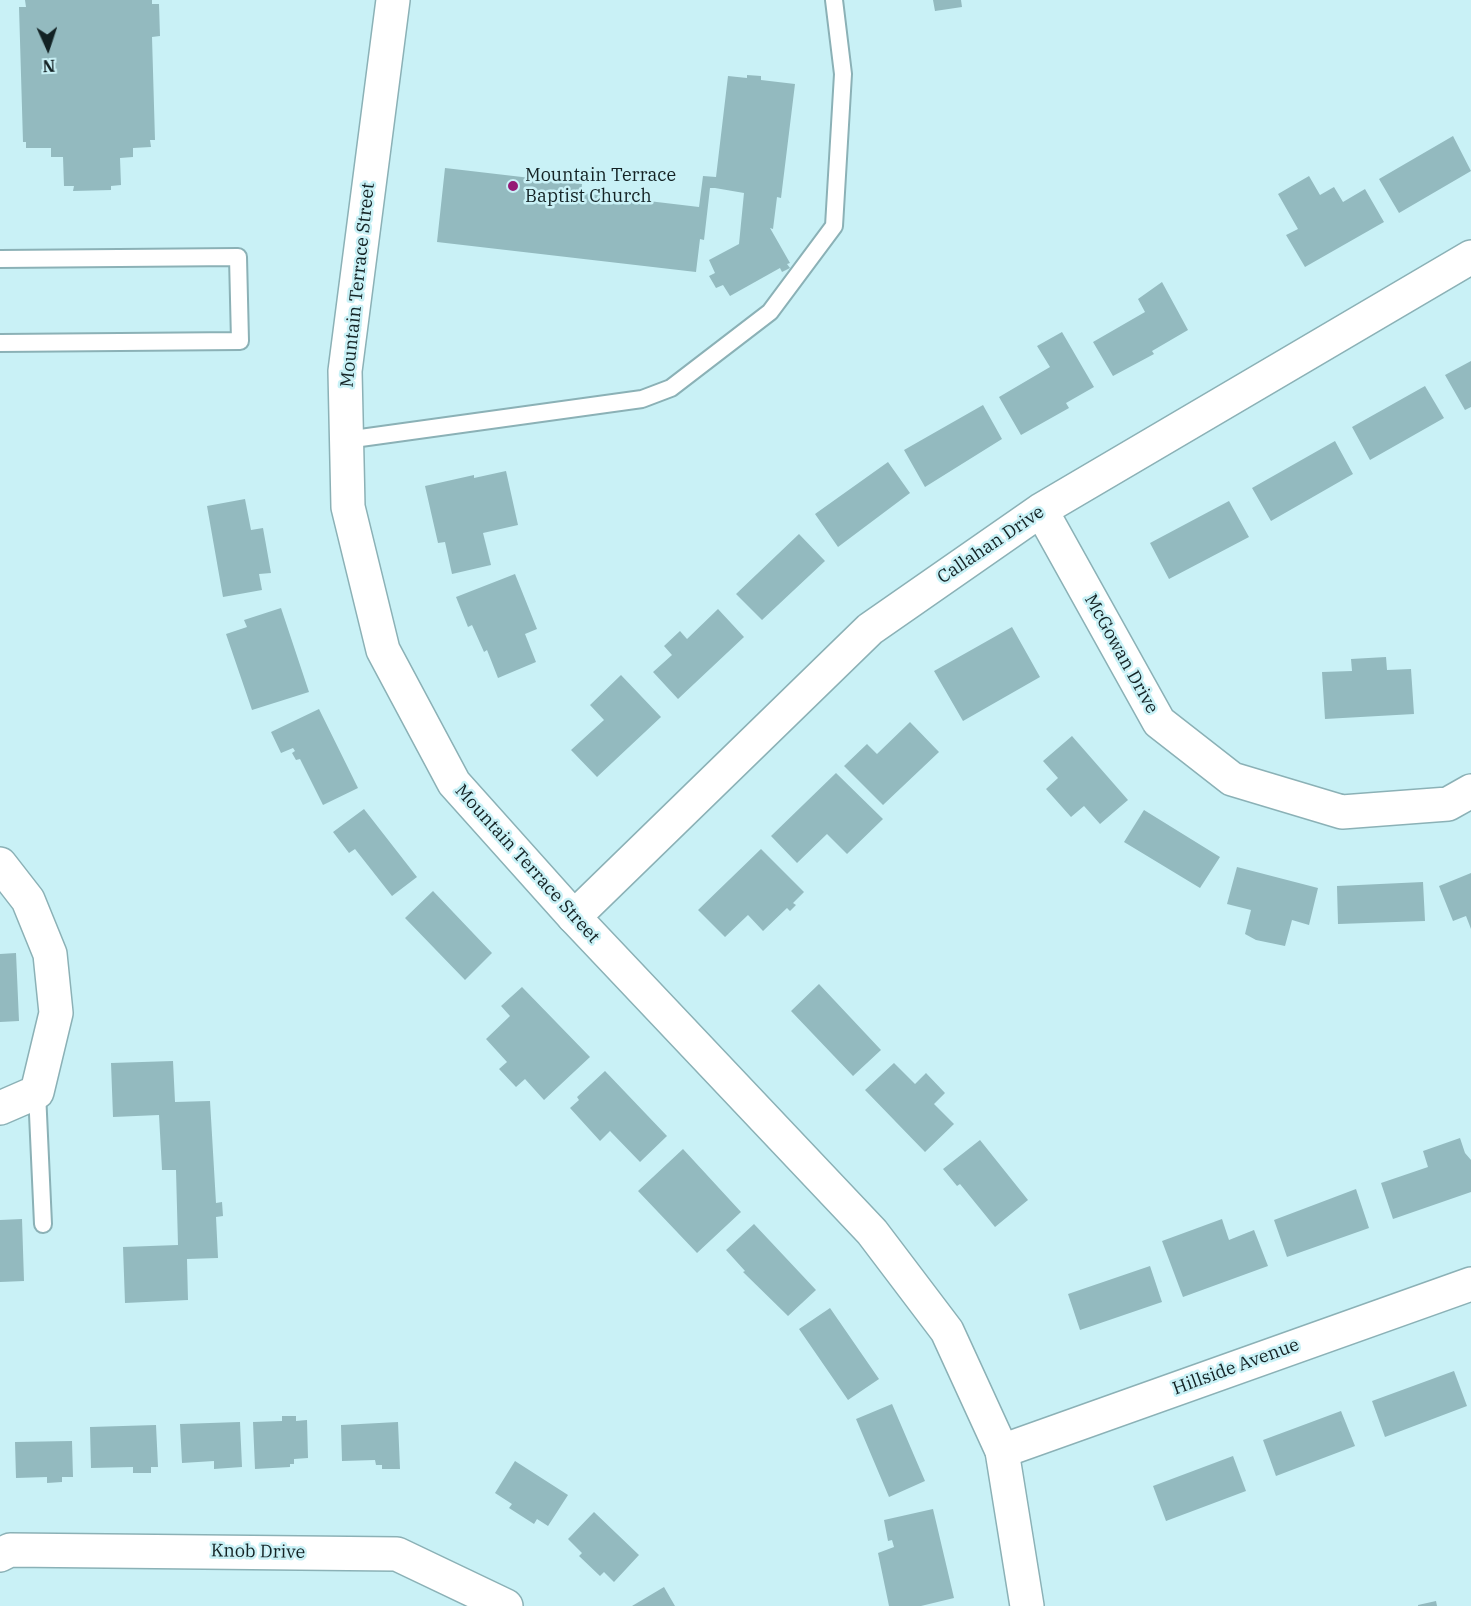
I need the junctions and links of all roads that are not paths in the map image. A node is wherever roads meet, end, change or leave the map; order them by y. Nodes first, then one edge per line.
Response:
1 (393, 0) edge
2 (834, 0) edge
3 (1471, 257) edge
4 (0, 260) edge
5 (0, 343) edge
6 (346, 440) junction
7 (1041, 510) junction
8 (1471, 791) edge
9 (0, 864) edge
10 (574, 917) junction
11 (37, 1092) junction
12 (0, 1108) edge
13 (43, 1224) dead end
14 (1471, 1284) edge
15 (1002, 1451) junction
16 (0, 1555) edge
17 (506, 1606) edge
18 (1027, 1606) edge

1 - 6 street, Mountain Terrace Street
2 - 6 lane
3 - 7 street, Callahan Drive
4 - 5 lane
6 - 10 street, Mountain Terrace Street
7 - 8 street, McGowan Drive
7 - 10 street, Callahan Drive
9 - 11 street
10 - 15 street, Mountain Terrace Street
11 - 12 street
11 - 13 lane
14 - 15 street, Hillside Avenue
15 - 18 street, Mountain Terrace Street
16 - 17 street, Knob Drive

